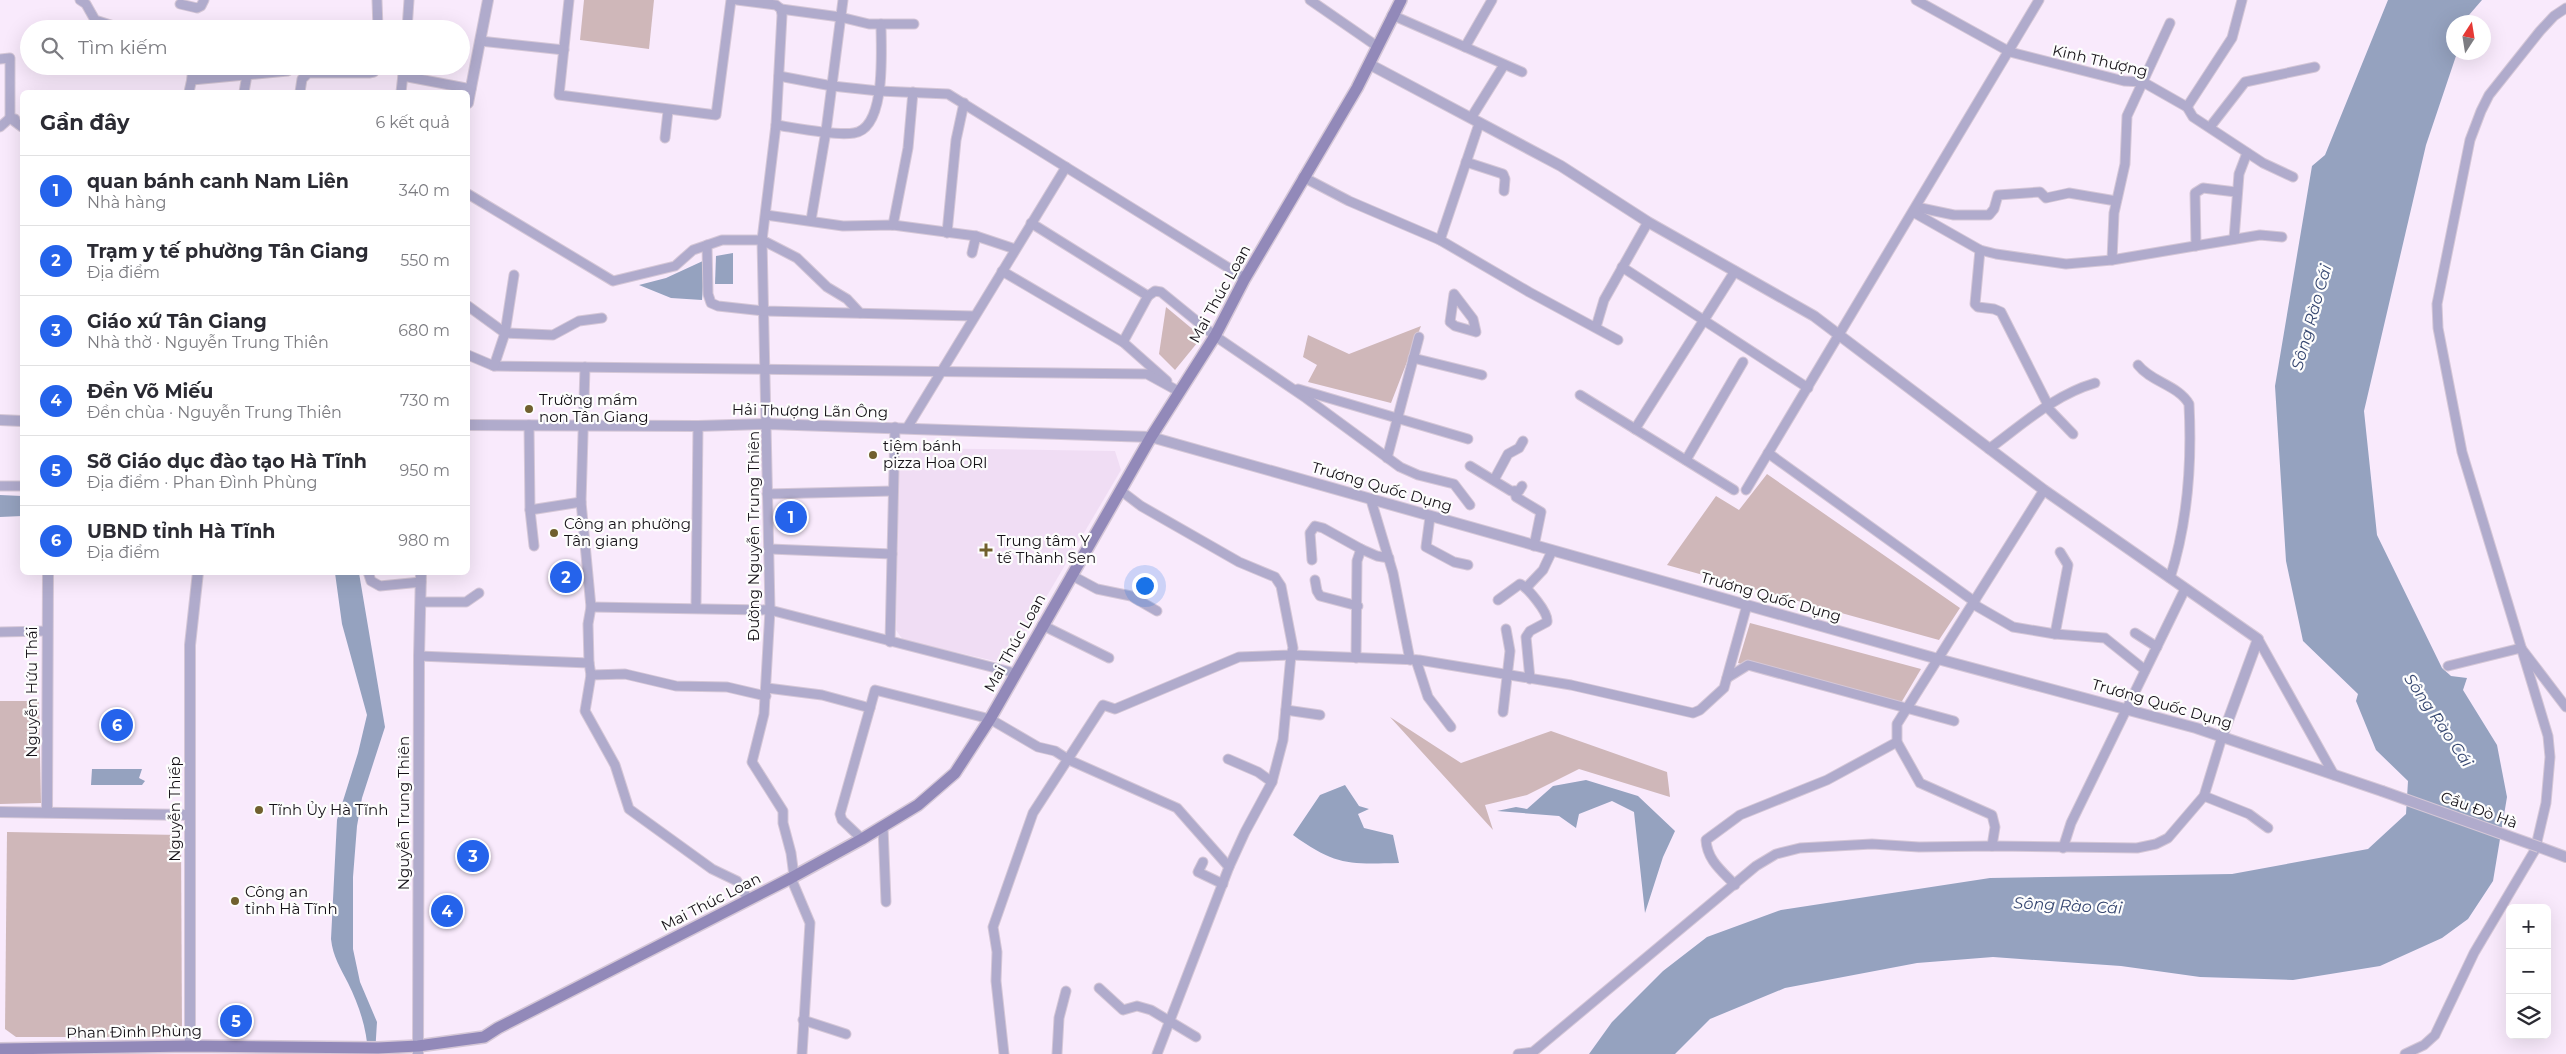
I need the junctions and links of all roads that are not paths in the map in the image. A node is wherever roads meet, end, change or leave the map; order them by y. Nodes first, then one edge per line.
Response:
1 (80, 0) edge
2 (204, 0) edge
3 (378, 0) edge
4 (409, 0) edge
5 (488, 0) edge
6 (569, 0) edge
7 (731, 0) edge
8 (737, 0) edge
9 (843, 0) edge
10 (1310, 0) edge
11 (1401, 0) edge
12 (1492, 0) edge
13 (1916, 0) edge
14 (2039, 0) edge
15 (2242, 0) edge
16 (759, 1) edge
17 (180, 4) dead end
18 (780, 8) junction
19 (2566, 8) edge
20 (1392, 14) junction
21 (840, 17) junction
22 (95, 20) edge
23 (378, 20) edge
24 (408, 20) edge
25 (2170, 23) dead end
26 (881, 24) junction
27 (914, 24) dead end
28 (480, 41) junction
29 (1378, 47) junction
30 (1466, 47) junction
31 (564, 50) junction
32 (2010, 52) junction
33 (0, 59) edge
34 (1369, 64) junction
35 (1504, 64) junction
36 (2315, 66) dead end
37 (1522, 72) dead end
38 (192, 75) edge
39 (247, 75) joint
40 (306, 75) edge
41 (404, 76) joint
42 (779, 76) junction
43 (192, 80) junction
44 (2143, 82) junction
45 (832, 86) junction
46 (471, 89) junction
47 (190, 90) edge
48 (244, 90) edge
49 (300, 90) edge
50 (402, 90) edge
51 (879, 91) junction
52 (912, 92) junction
53 (470, 94) edge
54 (964, 103) junction
55 (2188, 107) junction
56 (668, 110) junction
57 (10, 118) junction
58 (20, 120) edge
59 (1475, 121) junction
60 (776, 125) junction
61 (20, 126) edge
62 (0, 127) edge
63 (2210, 127) junction
64 (826, 132) junction
65 (665, 138) dead end
66 (2247, 153) junction
67 (1466, 162) junction
68 (1066, 166) junction
69 (1303, 177) junction
70 (2294, 178) dead end
71 (1504, 190) dead end
72 (2236, 192) junction
73 (470, 195) edge
74 (2116, 201) junction
75 (1915, 209) junction
76 (766, 215) junction
77 (811, 220) junction
78 (1648, 222) junction
79 (1031, 223) junction
80 (893, 225) junction
81 (948, 233) junction
82 (976, 236) junction
83 (2282, 237) dead end
84 (2234, 239) junction
85 (762, 240) junction
86 (1440, 240) junction
87 (707, 245) junction
88 (2196, 246) junction
89 (1015, 249) junction
90 (1980, 250) junction
91 (972, 253) dead end
92 (2112, 260) junction
93 (1622, 268) junction
94 (1002, 271) junction
95 (1735, 272) junction
96 (514, 275) dead end
97 (1245, 278) junction
98 (1148, 296) junction
99 (470, 307) edge
100 (764, 311) junction
101 (860, 313) junction
102 (974, 316) junction
103 (602, 318) dead end
104 (1703, 320) junction
105 (1596, 327) junction
106 (505, 333) junction
107 (1838, 335) junction
108 (1215, 336) junction
109 (1419, 337) dead end
110 (1618, 340) dead end
111 (1123, 342) junction
112 (470, 356) edge
113 (1414, 358) junction
114 (1743, 362) dead end
115 (2138, 365) dead end
116 (494, 366) junction
117 (585, 367) junction
118 (767, 370) junction
119 (940, 372) junction
120 (1482, 375) dead end
121 (2095, 383) dead end
122 (1288, 386) junction
123 (1808, 388) junction
124 (1178, 391) junction
125 (1580, 395) dead end
126 (2047, 406) junction
127 (1397, 419) junction
128 (0, 420) edge
129 (20, 421) edge
130 (768, 424) junction
131 (470, 425) edge
132 (529, 425) junction
133 (585, 426) junction
134 (698, 426) junction
135 (895, 427) junction
136 (907, 428) junction
137 (1634, 429) junction
138 (2072, 434) dead end
139 (1151, 437) junction
140 (1468, 440) dead end
141 (1523, 441) dead end
142 (1989, 449) junction
143 (1768, 453) junction
144 (1387, 458) junction
145 (1686, 460) junction
146 (1470, 466) dead end
147 (1494, 480) junction
148 (0, 486) edge
149 (20, 486) edge
150 (1120, 490) junction
151 (1734, 490) dead end
152 (1746, 490) dead end
153 (2044, 490) junction
154 (893, 491) junction
155 (768, 494) junction
156 (1371, 500) junction
157 (581, 502) junction
158 (1470, 505) dead end
159 (530, 510) junction
160 (1430, 517) junction
161 (534, 546) dead end
162 (1534, 546) junction
163 (770, 549) junction
164 (1361, 549) junction
165 (1552, 551) junction
166 (2060, 552) dead end
167 (892, 554) junction
168 (1389, 558) junction
169 (1312, 560) dead end
170 (1468, 565) dead end
171 (48, 575) edge
172 (198, 575) edge
173 (369, 575) edge
174 (1071, 575) junction
175 (421, 577) edge
176 (2170, 578) junction
177 (1315, 580) dead end
178 (1526, 588) junction
179 (2186, 588) junction
180 (479, 593) dead end
181 (1498, 600) dead end
182 (420, 602) junction
183 (1974, 603) junction
184 (1747, 605) junction
185 (1358, 606) junction
186 (591, 607) junction
187 (696, 607) junction
188 (770, 610) junction
189 (1158, 612) dead end
190 (1042, 625) junction
191 (1506, 629) dead end
192 (47, 630) junction
193 (0, 632) edge
194 (2135, 633) dead end
195 (2055, 634) junction
196 (2258, 639) junction
197 (890, 642) junction
198 (2157, 647) junction
199 (2521, 648) junction
200 (1291, 655) junction
201 (419, 656) junction
202 (1109, 658) dead end
203 (1356, 658) junction
204 (1938, 659) junction
205 (1413, 660) junction
206 (589, 663) junction
207 (2448, 666) dead end
208 (2145, 670) junction
209 (1014, 673) junction
210 (591, 675) junction
211 (1507, 675) junction
212 (1727, 678) junction
213 (1530, 679) junction
214 (766, 692) junction
215 (2566, 707) edge
216 (870, 708) junction
217 (1907, 708) junction
218 (2127, 709) junction
219 (1286, 710) junction
220 (1503, 712) dead end
221 (1320, 716) dead end
222 (990, 719) junction
223 (1954, 721) dead end
224 (1451, 727) dead end
225 (2222, 736) junction
226 (1897, 742) junction
227 (1228, 759) dead end
228 (1069, 760) junction
229 (2334, 775) junction
230 (1272, 782) junction
231 (2382, 791) joint
232 (2204, 796) junction
233 (0, 812) edge
234 (47, 812) junction
235 (190, 815) junction
236 (883, 827) junction
237 (2268, 828) dead end
238 (862, 839) junction
239 (1992, 846) junction
240 (2063, 848) junction
241 (2566, 857) edge
242 (1203, 862) dead end
243 (1229, 867) junction
244 (793, 877) junction
245 (1223, 884) junction
246 (1735, 885) junction
247 (748, 899) junction
248 (886, 902) dead end
249 (1099, 988) dead end
250 (1066, 991) dead end
251 (802, 1020) junction
252 (1171, 1022) junction
253 (846, 1034) dead end
254 (1196, 1037) dead end
255 (190, 1046) junction
256 (0, 1049) edge
257 (418, 1050) edge
258 (247, 1051) edge
259 (802, 1054) edge
260 (1004, 1054) edge
261 (1057, 1054) edge
262 (1157, 1054) edge
263 (1518, 1054) edge
264 (2405, 1054) edge

1 - 22 street
2 - 17 street
3 - 23 street
4 - 24 street
5 - 28 street
6 - 31 street
7 - 56 street
8 - 16 street
9 - 21 street
10 - 29 street
11 - 20 main road, Mai Thúc Loan
12 - 30 street
13 - 32 street, Kinh Thượng
14 - 32 street
15 - 55 street
16 - 18 street
18 - 21 street
18 - 42 street, Đường Nguyễn Trung Thiên
19 - 199 street
20 - 29 main road, Mai Thúc Loan
20 - 30 street
21 - 26 street
21 - 45 street
25 - 44 street
26 - 27 street
26 - 51 street
28 - 31 street
28 - 46 street
29 - 34 main road, Mai Thúc Loan
30 - 35 street
31 - 56 street
32 - 44 street, Kinh Thượng
32 - 75 street
33 - 57 street
34 - 59 street
34 - 69 main road, Mai Thúc Loan
35 - 37 street
35 - 59 street
36 - 63 street
38 - 43 street
39 - 43 street
39 - 48 street
40 - 49 street
41 - 46 street
41 - 50 street
42 - 45 street
42 - 60 street, Đường Nguyễn Trung Thiên
43 - 47 street
44 - 55 street, Kinh Thượng
44 - 74 street
45 - 51 street
45 - 64 street
46 - 53 street
51 - 52 street
51 - 64 street
52 - 54 street
52 - 80 street
54 - 68 street
54 - 81 street
55 - 63 street, Kinh Thượng
56 - 65 street
57 - 58 street
57 - 61 street
57 - 62 street
59 - 67 street
59 - 78 street
60 - 64 street
60 - 76 street, Đường Nguyễn Trung Thiên
63 - 66 street, Kinh Thượng
64 - 77 street
66 - 70 street, Kinh Thượng
66 - 72 street
67 - 71 street
67 - 86 street
68 - 79 street
68 - 97 street
69 - 86 street
69 - 97 main road, Mai Thúc Loan
72 - 84 street
72 - 88 street
73 - 87 street
74 - 75 street
74 - 92 street
75 - 90 street
75 - 107 street
76 - 77 street
76 - 85 street, Đường Nguyễn Trung Thiên
77 - 80 street
78 - 93 street
78 - 95 street
79 - 89 street
79 - 98 street
80 - 81 street
81 - 82 street
82 - 89 street
82 - 91 street
83 - 84 street
84 - 88 street
85 - 87 street
85 - 100 street, Đường Nguyễn Trung Thiên
85 - 101 street
86 - 105 street
87 - 100 street
88 - 92 street
89 - 94 street
90 - 92 street
90 - 126 street
93 - 104 street
93 - 105 street
94 - 102 street
94 - 111 street
95 - 104 street
95 - 107 street
96 - 106 street
97 - 108 main road, Mai Thúc Loan
98 - 108 street
98 - 111 street
99 - 106 street
100 - 101 street
100 - 118 street, Đường Nguyễn Trung Thiên
101 - 102 street
102 - 119 street
103 - 106 street
104 - 123 street
104 - 137 street
105 - 110 street
106 - 116 street
107 - 123 street
107 - 142 street
108 - 122 street
108 - 124 main road, Mai Thúc Loan
109 - 113 street
111 - 124 street
112 - 116 street
113 - 120 street
113 - 127 street
114 - 145 street
115 - 176 street
116 - 117 street
117 - 118 street
117 - 133 street
118 - 119 street
118 - 130 street, Đường Nguyễn Trung Thiên
119 - 124 street
119 - 136 street
121 - 126 street
122 - 127 street
122 - 144 street
123 - 143 street
124 - 139 main road, Mai Thúc Loan
125 - 137 street
126 - 138 street
126 - 142 street
127 - 140 street
127 - 144 street
128 - 129 street
130 - 134 street, Hải Thượng Lãn Ông
130 - 135 street, Hải Thượng Lãn Ông
130 - 155 street, Đường Nguyễn Trung Thiên
131 - 132 street, Hải Thượng Lãn Ông
132 - 133 street, Hải Thượng Lãn Ông
132 - 159 street
133 - 134 street, Hải Thượng Lãn Ông
133 - 157 street
134 - 187 street
135 - 136 street, Hải Thượng Lãn Ông
135 - 154 street
136 - 139 street, Hải Thượng Lãn Ông
137 - 145 street
139 - 150 main road, Mai Thúc Loan
139 - 156 street, Trương Quốc Dụng
141 - 147 street
142 - 153 street
143 - 152 street
143 - 183 street
144 - 158 street
145 - 151 street
146 - 147 street
147 - 162 street
148 - 149 street
150 - 174 main road, Mai Thúc Loan
150 - 200 street
153 - 176 street
153 - 183 street
154 - 155 street
154 - 167 street
155 - 163 street, Đường Nguyễn Trung Thiên
156 - 160 street, Trương Quốc Dụng
156 - 168 street
157 - 159 street
157 - 186 street
159 - 161 street
160 - 162 street, Trương Quốc Dụng
160 - 170 street
162 - 165 street, Trương Quốc Dụng
163 - 167 street
163 - 188 street, Đường Nguyễn Trung Thiên
164 - 168 street
164 - 169 street
164 - 185 street
165 - 178 street
165 - 184 street, Trương Quốc Dụng
166 - 195 street
167 - 197 street
168 - 205 street
171 - 192 street, Nguyễn Hứu Thái
172 - 235 street, Nguyễn Thiếp
173 - 175 street
174 - 189 street
174 - 190 main road, Mai Thúc Loan
175 - 182 street, Nguyễn Trung Thiên
176 - 179 street
177 - 185 street
178 - 181 street
178 - 213 street
179 - 196 street
179 - 198 street
180 - 182 street
182 - 201 street, Nguyễn Trung Thiên
183 - 195 street
183 - 204 street
184 - 204 street, Trương Quốc Dụng
184 - 212 street
185 - 203 street
186 - 187 street
186 - 206 street
187 - 188 street
188 - 197 street
188 - 214 street, Đường Nguyễn Trung Thiên
190 - 202 street
190 - 209 main road, Mai Thúc Loan
191 - 211 street
192 - 193 street
192 - 234 street, Nguyễn Hứu Thái
194 - 198 street
195 - 208 street
196 - 225 street
196 - 229 street
197 - 209 street
198 - 208 street
199 - 207 street
199 - 215 street
199 - 264 street
200 - 203 street
200 - 219 street
200 - 228 street
201 - 206 street
201 - 257 street, Nguyễn Trung Thiên
203 - 205 street
204 - 217 street
204 - 218 street, Trương Quốc Dụng
205 - 211 street
205 - 224 street
206 - 210 street
208 - 218 street
209 - 222 main road, Mai Thúc Loan
210 - 214 street
210 - 247 street
211 - 213 street
211 - 220 street
212 - 213 street
212 - 217 street
214 - 216 street
214 - 244 street, Đường Nguyễn Trung Thiên
216 - 222 street
216 - 238 street
217 - 223 street
217 - 226 street
218 - 225 street, Trương Quốc Dụng
218 - 240 street
219 - 221 street
219 - 230 street
222 - 228 street
222 - 236 main road, Mai Thúc Loan
225 - 229 street, Trương Quốc Dụng
225 - 232 street
226 - 239 street
226 - 246 street
227 - 230 street
228 - 243 street
228 - 260 street
229 - 231 street, Trương Quốc Dụng
230 - 243 street
231 - 241 street, Cầu Đò Hà, bridge
232 - 237 street
232 - 240 street
233 - 234 street
234 - 235 street
235 - 255 street, Nguyễn Thiếp
236 - 238 main road, Mai Thúc Loan
236 - 248 street
238 - 244 main road, Mai Thúc Loan
239 - 240 street
239 - 246 street
242 - 245 street
243 - 245 street
244 - 247 main road, Mai Thúc Loan
244 - 251 street, Đường Nguyễn Trung Thiên
245 - 252 street
246 - 263 street
247 - 257 main road, Mai Thúc Loan
249 - 252 street
250 - 261 street
251 - 253 street
251 - 259 street, Đường Nguyễn Trung Thiên
252 - 254 street
252 - 262 street
255 - 256 main road, Phan Đình Phùng
255 - 258 main road, Phan Đình Phùng
257 - 258 main road, Phan Đình Phùng

